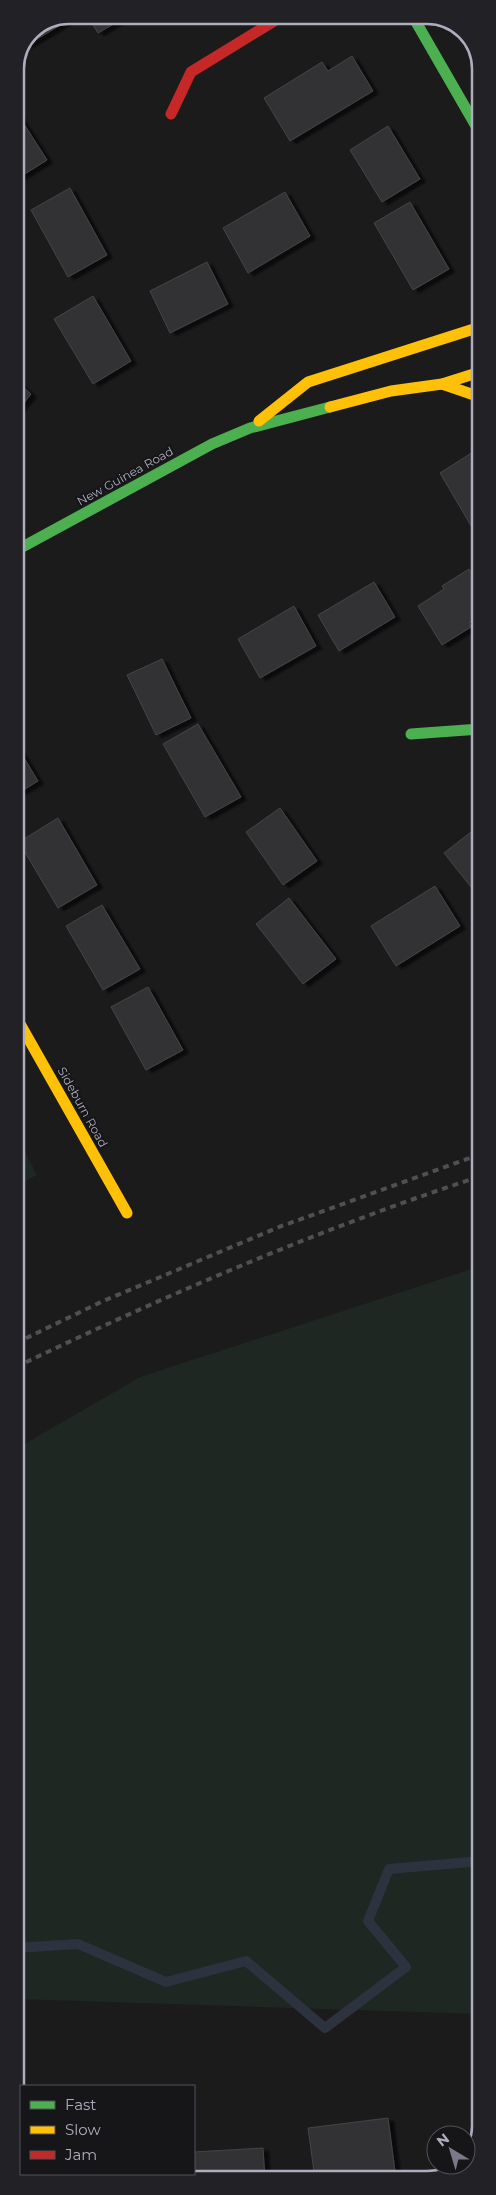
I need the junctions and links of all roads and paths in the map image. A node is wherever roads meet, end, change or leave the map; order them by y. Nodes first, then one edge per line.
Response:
1 (269, 24) edge
2 (417, 24) edge
3 (171, 114) dead end
4 (472, 119) edge
5 (472, 330) edge
6 (472, 375) edge
7 (442, 384) junction
8 (472, 394) edge
9 (250, 428) junction
10 (24, 546) edge
11 (472, 731) edge
12 (411, 734) dead end
13 (24, 1029) edge
14 (127, 1213) dead end

1 - 3 street
2 - 4 street
5 - 9 street, New Guinea Road
6 - 7 street, New Guinea Road
7 - 8 street
7 - 9 street, New Guinea Road
9 - 10 street, New Guinea Road
11 - 12 street
13 - 14 street, Sideburn Road

